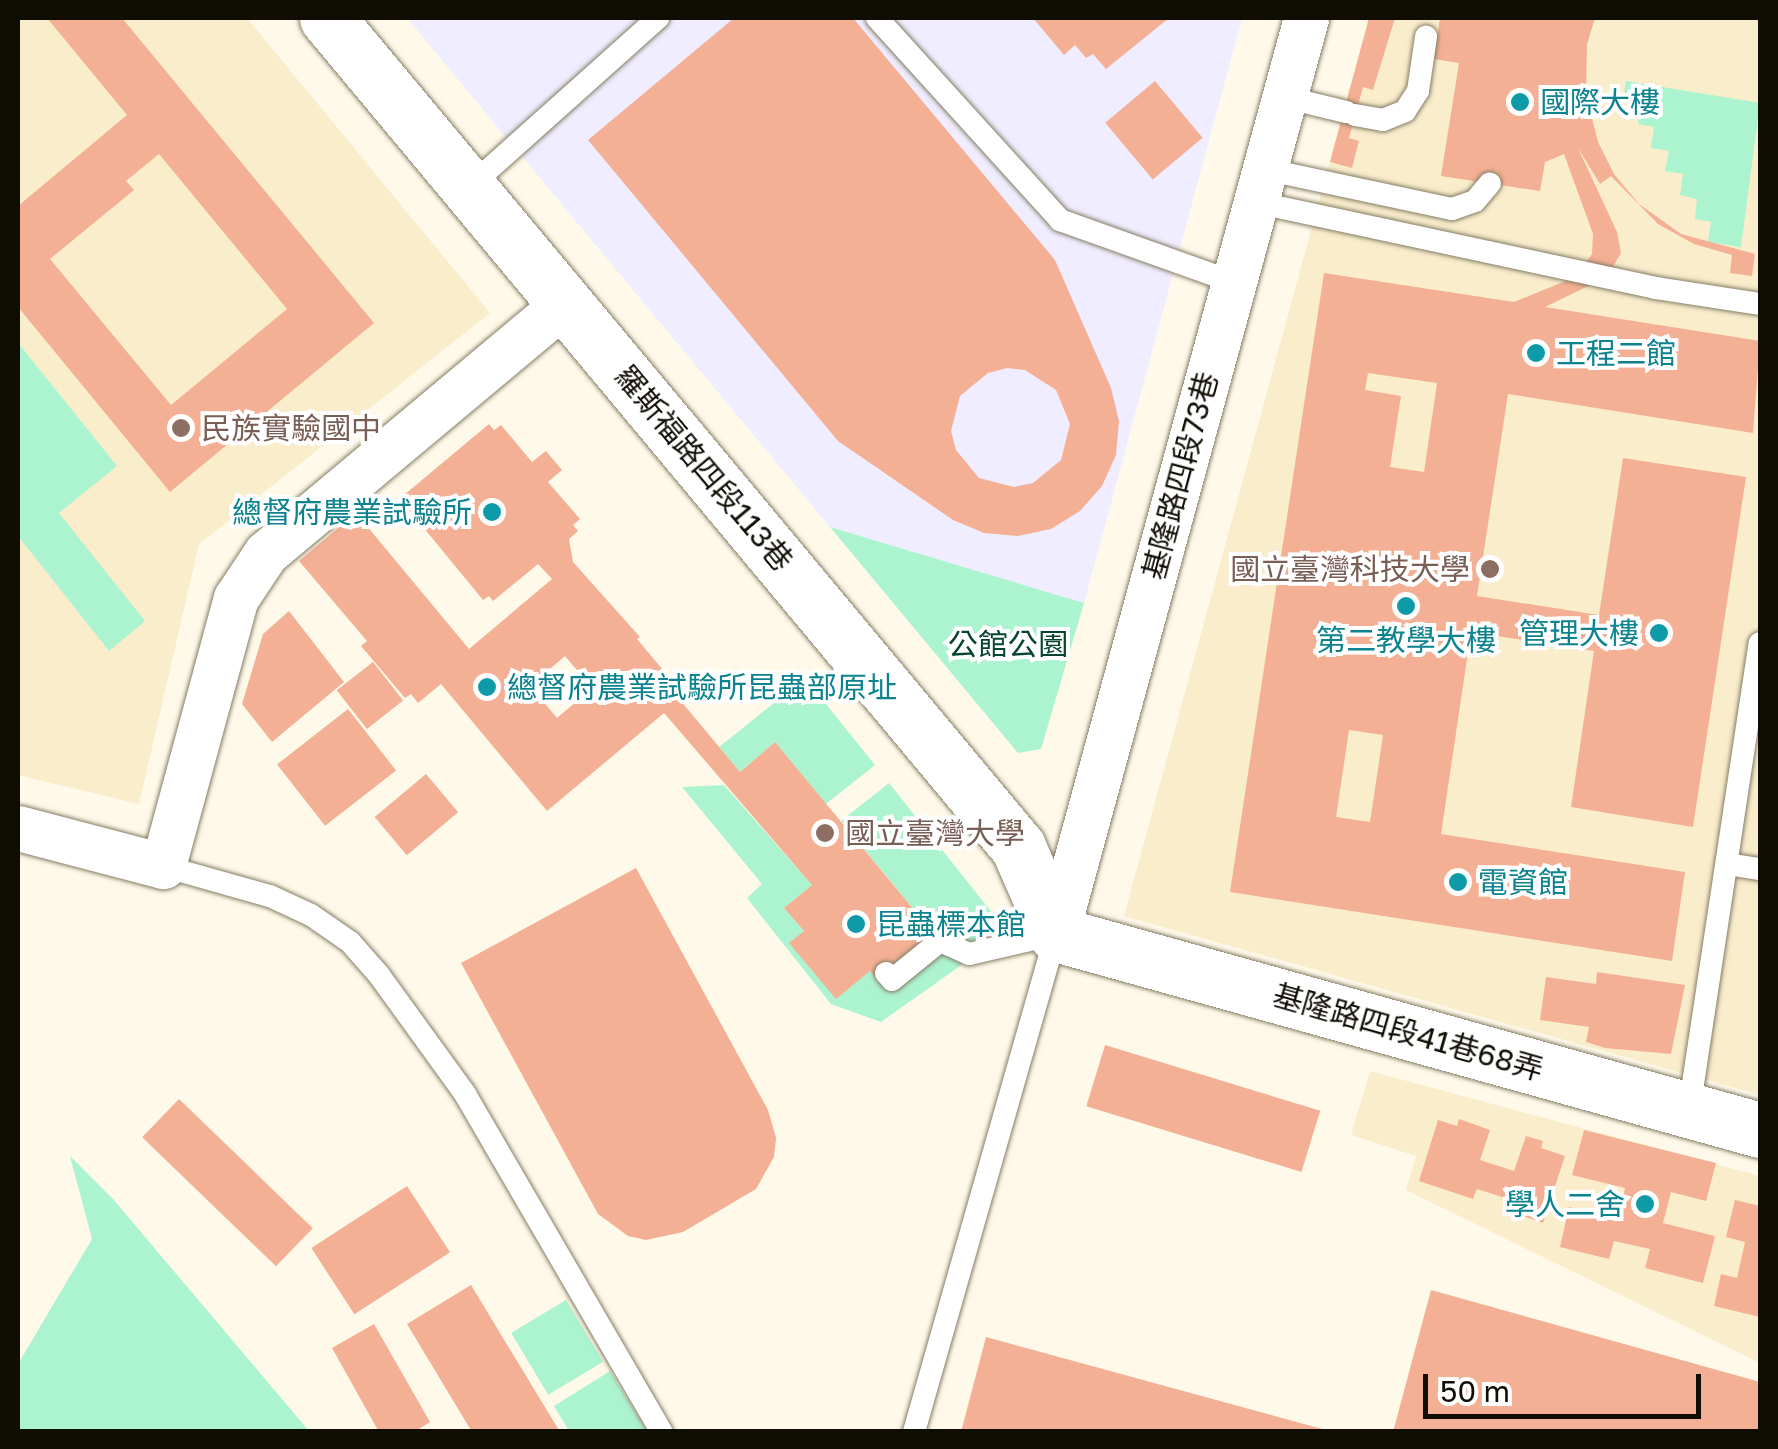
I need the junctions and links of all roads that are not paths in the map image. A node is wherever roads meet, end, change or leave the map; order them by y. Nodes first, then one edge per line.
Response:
1 (327, 18) edge
2 (658, 18) edge
3 (877, 18) edge
4 (1306, 18) edge
5 (1426, 38) dead end
6 (1284, 97) junction
7 (1490, 183) dead end
8 (1259, 186) junction
9 (470, 187) junction
10 (1233, 282) junction
11 (566, 302) junction
12 (1760, 304) edge
13 (1760, 642) edge
14 (20, 833) edge
15 (1727, 864) junction
16 (163, 866) junction
17 (1760, 869) edge
18 (1056, 934) junction
19 (886, 973) dead end
20 (1690, 1110) junction
21 (1760, 1130) edge
22 (662, 1432) edge
23 (914, 1432) edge

1 - 9 street, 羅斯福路四段113巷
2 - 9 lane
3 - 10 lane
4 - 6 street, 基隆路四段73巷
5 - 6 lane
6 - 8 street, 基隆路四段73巷
7 - 8 lane
8 - 10 street, 基隆路四段73巷
8 - 12 lane
9 - 11 street, 羅斯福路四段113巷
10 - 18 street, 基隆路四段73巷
11 - 16 street
11 - 18 street, 羅斯福路四段113巷
13 - 15 lane
14 - 16 street
15 - 17 lane
15 - 20 lane
16 - 22 lane
18 - 19 lane
18 - 20 street, 基隆路四段41巷68弄
18 - 23 lane
20 - 21 street, 基隆路四段41巷68弄

